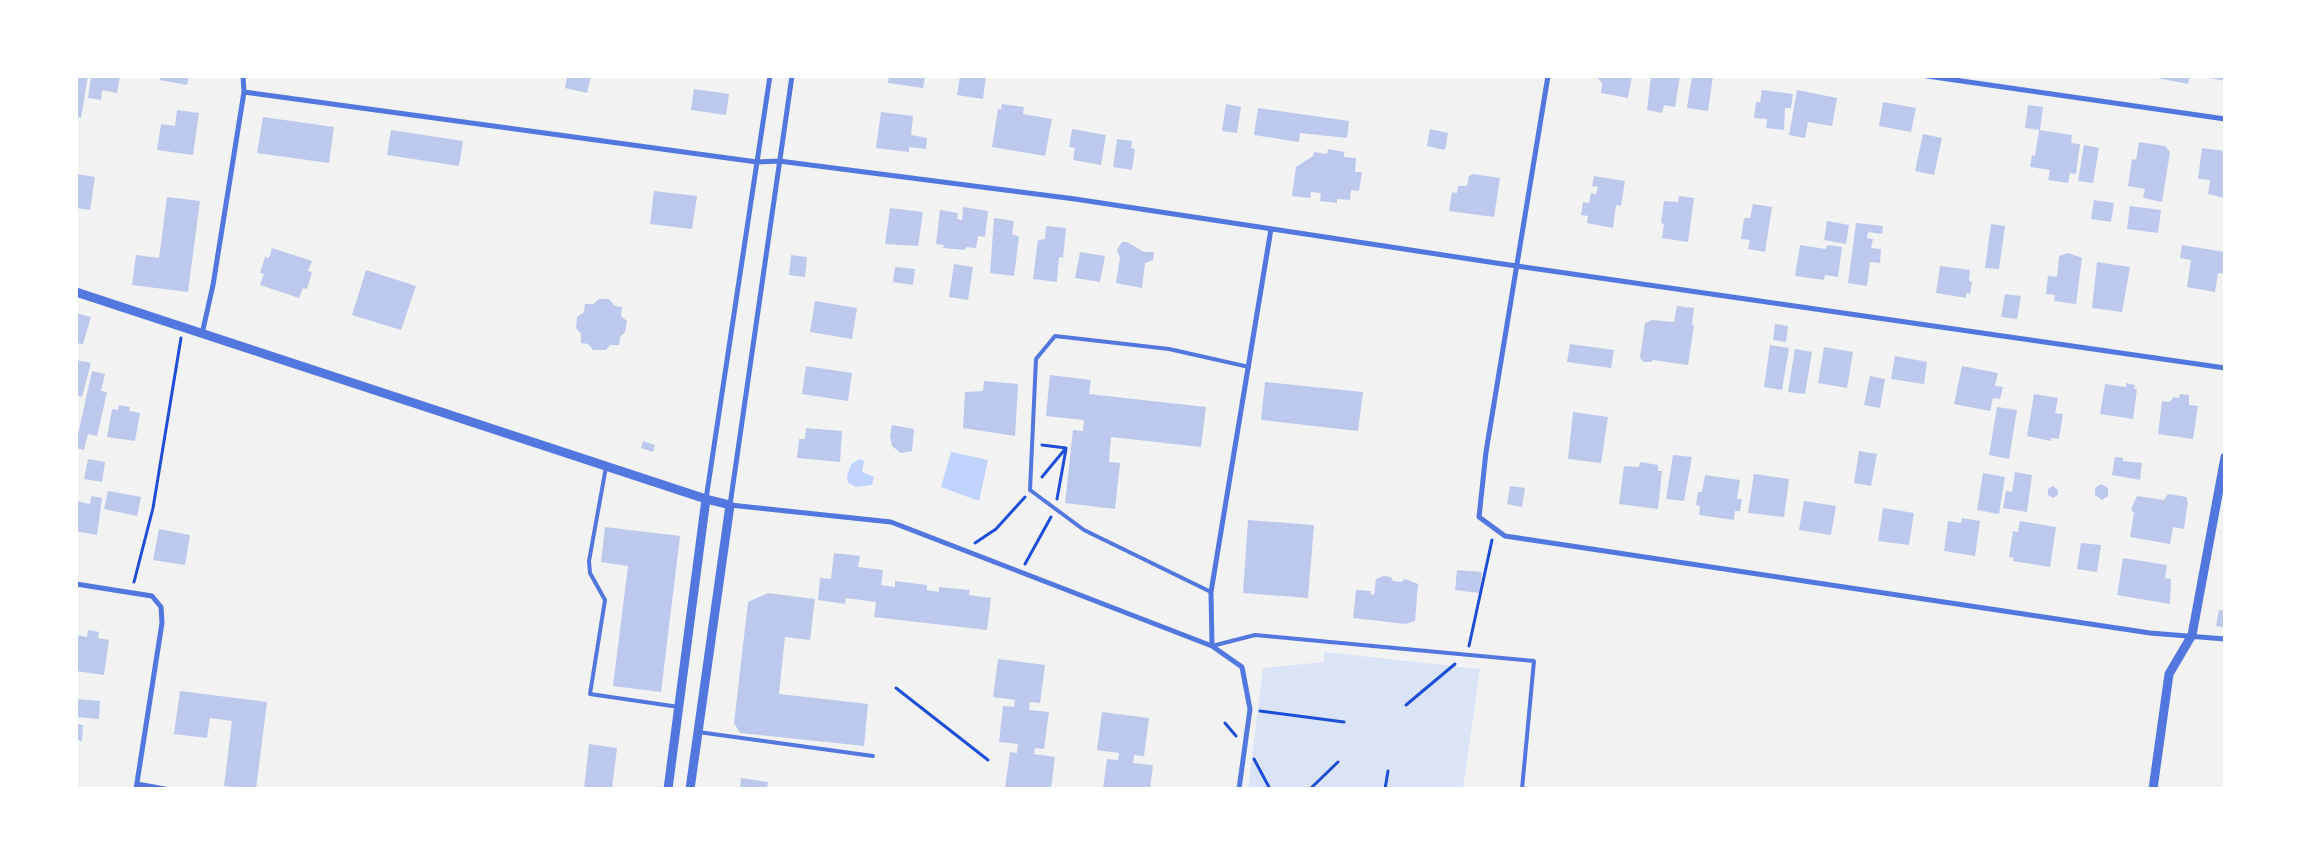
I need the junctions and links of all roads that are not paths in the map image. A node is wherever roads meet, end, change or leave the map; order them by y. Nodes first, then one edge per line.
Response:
1 (243, 76) edge
2 (770, 76) edge
3 (792, 76) edge
4 (1548, 76) edge
5 (1927, 76) edge
6 (244, 92) junction
7 (2225, 119) edge
8 (779, 161) junction
9 (757, 162) junction
10 (1271, 228) junction
11 (1516, 266) junction
12 (76, 292) edge
13 (202, 334) junction
14 (1249, 368) junction
15 (2225, 368) edge
16 (2225, 457) edge
17 (606, 467) junction
18 (706, 499) junction
19 (730, 505) junction
20 (76, 584) edge
21 (1211, 592) junction
22 (2192, 635) junction
23 (2225, 639) edge
24 (1212, 646) junction
25 (679, 707) junction
26 (698, 732) junction
27 (873, 756) dead end
28 (136, 786) edge
29 (164, 789) edge
30 (668, 789) edge
31 (690, 789) edge
32 (1240, 789) edge
33 (1522, 789) edge
34 (2153, 789) edge

1 - 6 street
2 - 9 street
3 - 8 street
4 - 11 street
5 - 7 street
6 - 9 street
6 - 13 street
8 - 9 street
8 - 10 street
8 - 19 street
9 - 18 street
10 - 11 street
10 - 14 street
11 - 15 street
11 - 22 street
12 - 13 street
13 - 17 street
14 - 21 street
14 - 21 lane
16 - 22 street
17 - 18 street
17 - 25 lane
18 - 19 street
18 - 25 street
19 - 24 street
19 - 26 street
20 - 28 street
21 - 24 street
22 - 23 street
22 - 34 street
24 - 32 street
24 - 33 lane
25 - 30 street
26 - 27 lane
26 - 31 street
28 - 29 street

